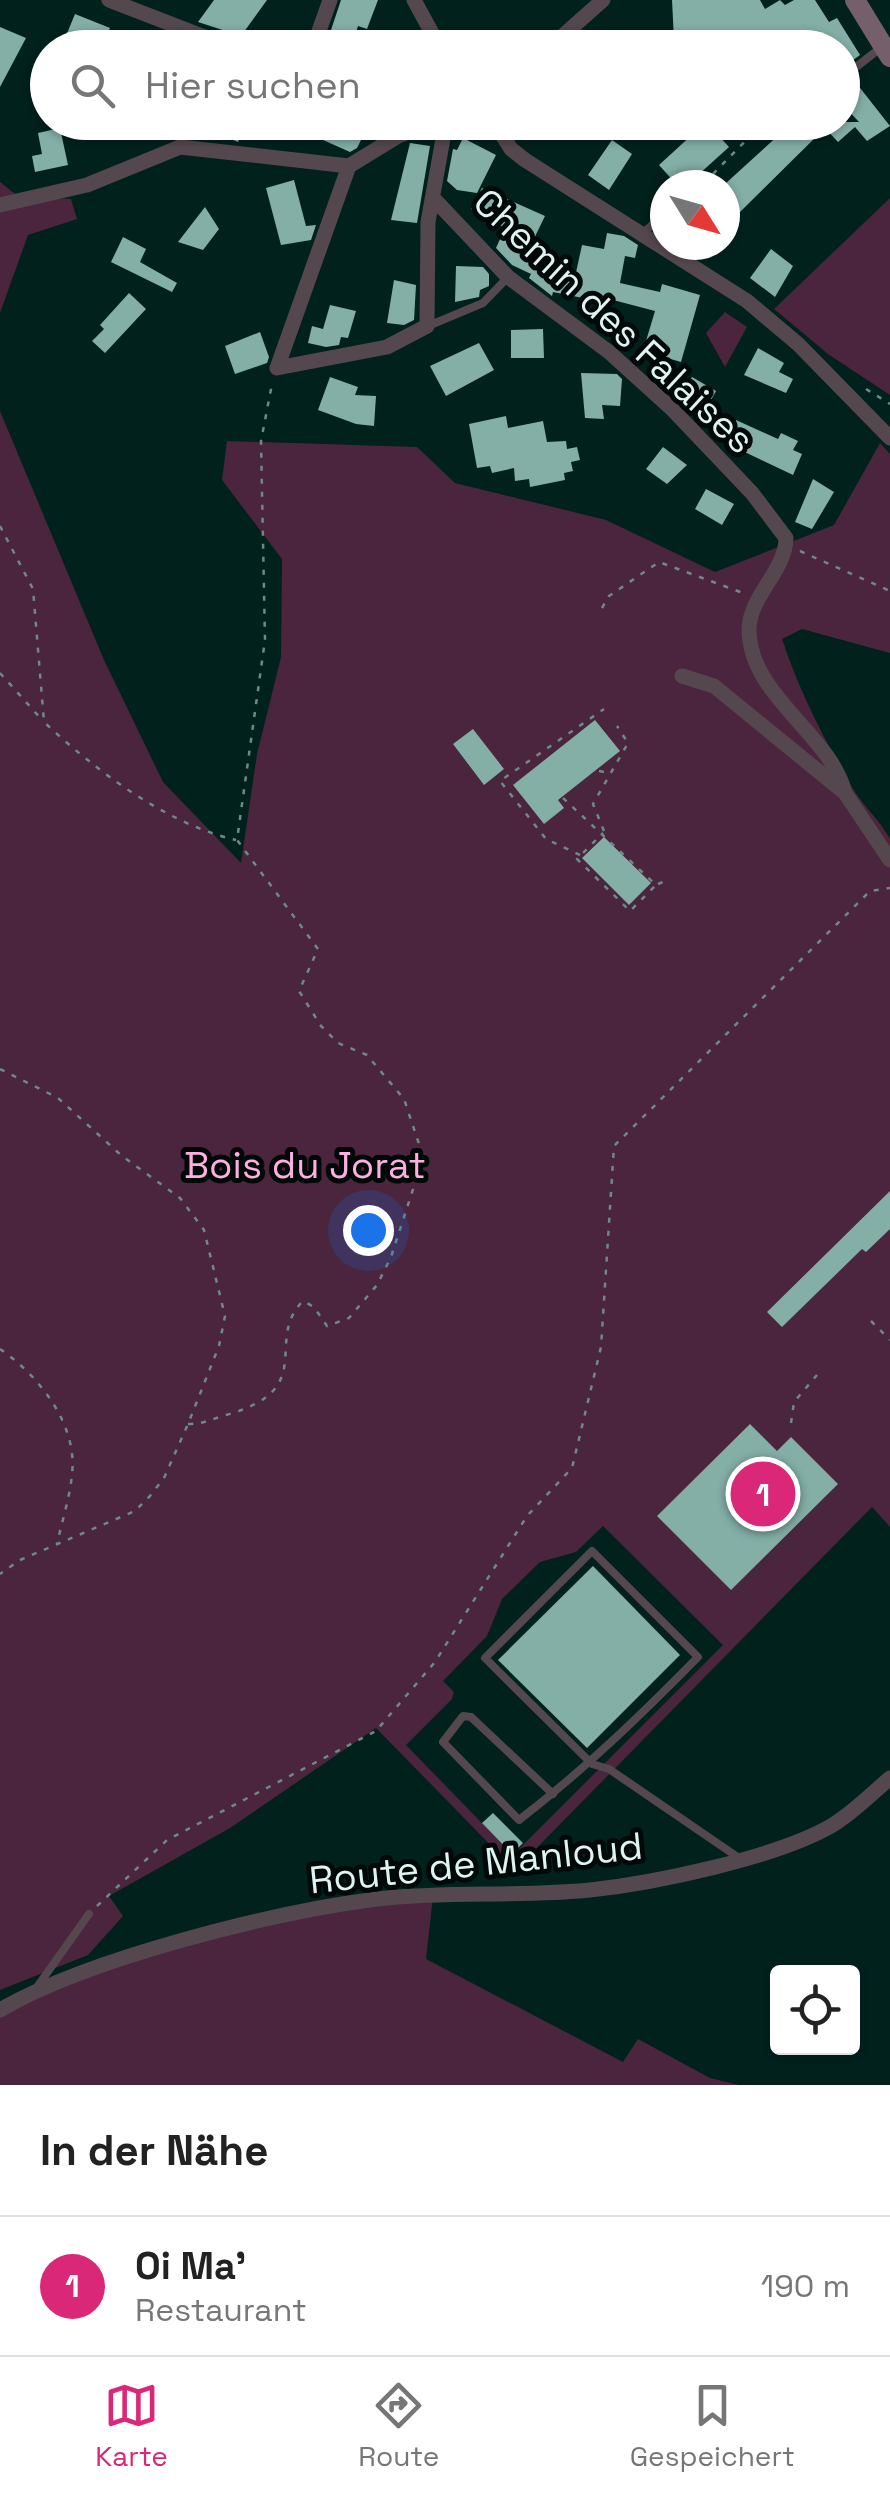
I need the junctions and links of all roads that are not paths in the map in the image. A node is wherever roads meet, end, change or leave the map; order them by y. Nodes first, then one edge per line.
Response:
1 (109, 0) edge
2 (330, 0) edge
3 (414, 0) edge
4 (603, 0) edge
5 (855, 0) edge
6 (186, 30) edge
7 (319, 30) edge
8 (430, 30) edge
9 (569, 30) edge
10 (886, 52) edge
11 (860, 67) edge
12 (391, 140) edge
13 (443, 140) edge
14 (507, 140) edge
15 (349, 166) junction
16 (435, 200) junction
17 (0, 204) edge
18 (650, 227) edge
19 (644, 232) junction
20 (508, 277) junction
21 (427, 326) junction
22 (890, 438) edge
23 (682, 676) dead end
24 (844, 793) junction
25 (890, 860) edge
26 (592, 1764) junction
27 (890, 1778) edge
28 (553, 1794) junction
29 (738, 1858) junction
30 (88, 1914) road end
31 (32, 1995) junction
32 (0, 2010) edge

1 - 6 street
2 - 7 street
3 - 8 street
4 - 9 street
5 - 10 main road
10 - 11 lane
12 - 15 street
13 - 16 street
14 - 19 street
15 - 17 street
15 - 21 street
16 - 20 street, Chemin des Falaises
16 - 21 street
18 - 19 lane
19 - 22 street
20 - 21 lane
20 - 24 street, Chemin des Falaises
23 - 24 street
24 - 25 street
26 - 26 lane
26 - 28 lane
26 - 29 lane
27 - 29 street, Route de Manloud
28 - 28 lane
29 - 31 street, Route de Manloud
30 - 31 lane
31 - 32 street, Route de Manloud

